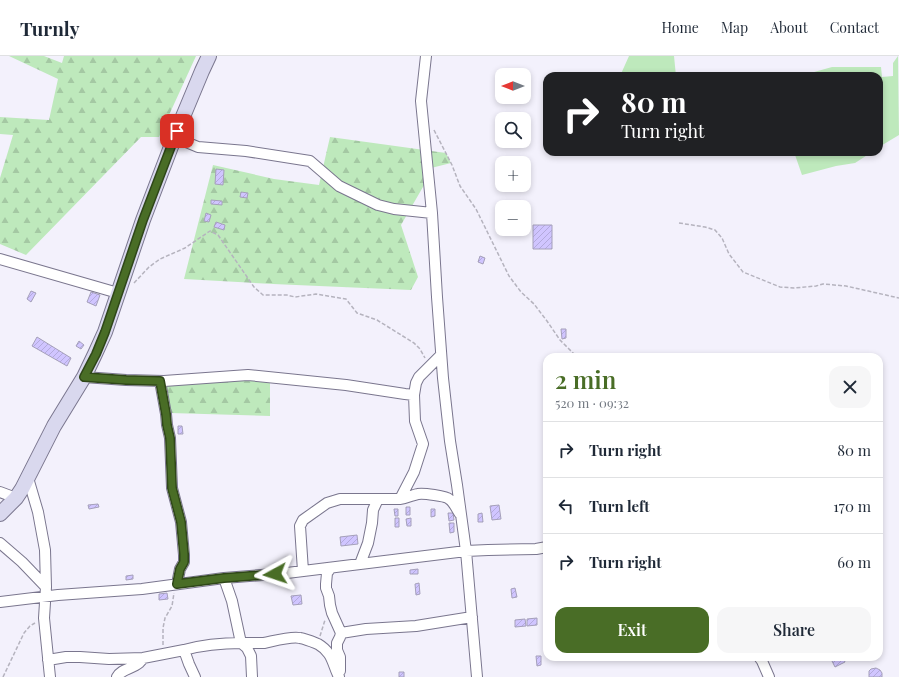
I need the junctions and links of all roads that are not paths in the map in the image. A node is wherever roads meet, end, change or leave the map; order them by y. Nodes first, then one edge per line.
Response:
1 (209, 56) edge
2 (426, 56) edge
3 (174, 137) junction
4 (432, 213) junction
5 (0, 259) edge
6 (118, 293) junction
7 (441, 355) junction
8 (84, 377) junction
9 (160, 381) junction
10 (414, 394) junction
11 (28, 478) junction
12 (0, 492) edge
13 (16, 498) junction
14 (400, 499) junction
15 (378, 500) junction
16 (0, 514) edge
17 (462, 517) junction
18 (0, 544) edge
19 (543, 548) edge
20 (466, 552) junction
21 (360, 564) junction
22 (331, 568) junction
23 (303, 571) junction
24 (224, 578) junction
25 (177, 584) junction
26 (46, 591) junction
27 (0, 602) edge
28 (472, 617) junction
29 (341, 633) junction
30 (241, 643) junction
31 (184, 650) junction
32 (143, 658) junction
33 (48, 660) junction
34 (762, 661) edge
35 (49, 676) edge
36 (117, 677) edge
37 (195, 677) edge
38 (252, 677) edge
39 (339, 677) edge
40 (477, 677) edge
41 (769, 677) edge

1 - 3 street
2 - 4 street
3 - 4 street
3 - 6 street
4 - 7 street
5 - 6 street
6 - 8 street
7 - 10 street
7 - 17 street
8 - 9 street
8 - 11 street
9 - 10 street
9 - 25 street
10 - 14 street
11 - 13 street
11 - 26 street
12 - 13 street
13 - 16 street
14 - 15 street
14 - 17 street
15 - 21 street
15 - 23 street
17 - 20 street
18 - 26 street
19 - 20 street
20 - 21 street
20 - 28 street
21 - 22 street
22 - 23 street
22 - 29 street
23 - 24 street
24 - 25 street
24 - 30 street
25 - 26 street
26 - 27 street
26 - 33 street
28 - 29 street
28 - 40 street
29 - 39 street
30 - 31 street
30 - 38 street
30 - 39 street
31 - 32 street
31 - 37 street
32 - 33 street
32 - 36 street
33 - 35 street
34 - 41 street

